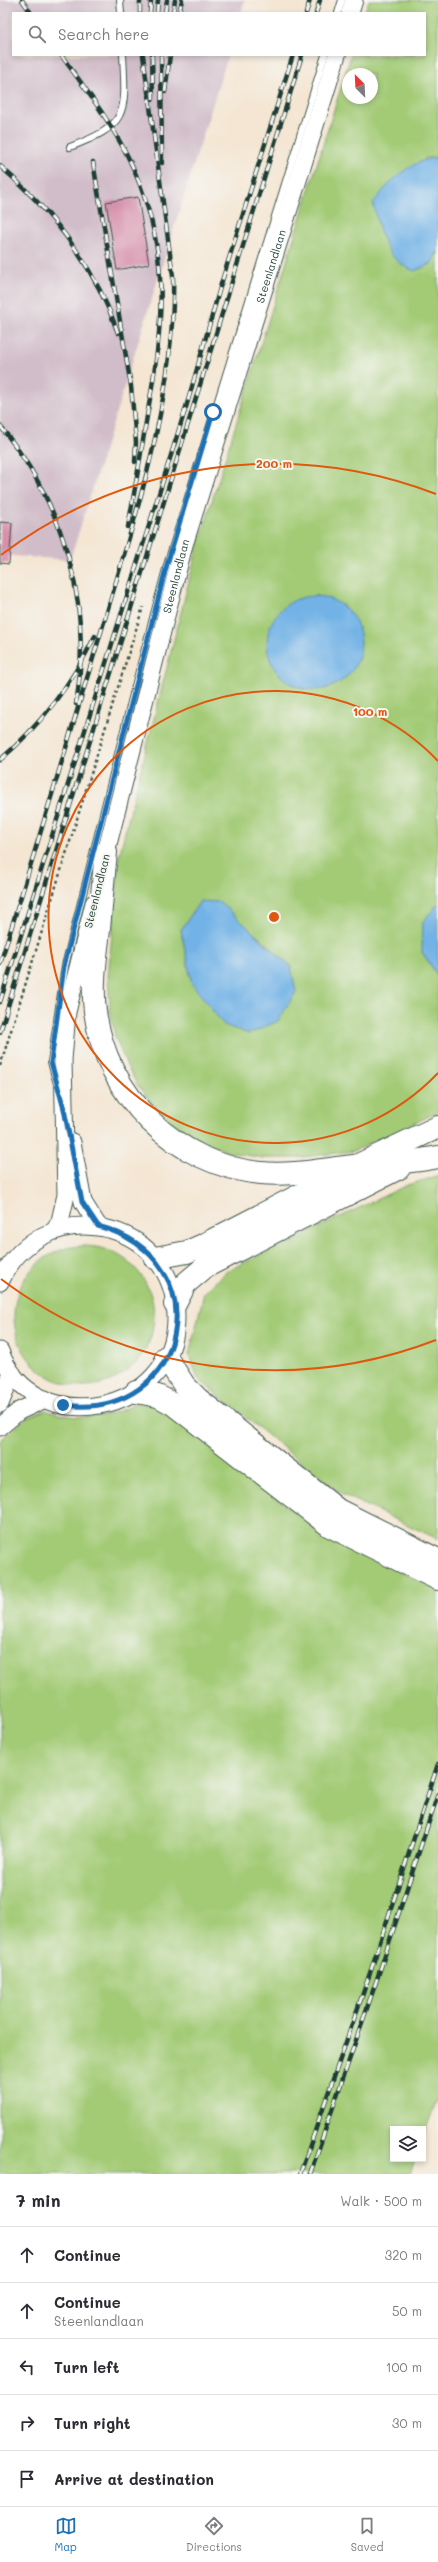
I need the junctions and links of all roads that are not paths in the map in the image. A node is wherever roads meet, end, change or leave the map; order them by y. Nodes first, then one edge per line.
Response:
1 (120, 0) edge
2 (342, 0) edge
3 (354, 0) edge
4 (121, 12) edge
5 (338, 12) edge
6 (350, 12) edge
7 (123, 56) edge
8 (325, 56) edge
9 (337, 56) edge
10 (70, 147) dead end
11 (106, 852) junction
12 (64, 1109) junction
13 (438, 1127) edge
14 (438, 1156) edge
15 (417, 1161) junction
16 (356, 1166) junction
17 (98, 1226) junction
18 (56, 1230) junction
19 (155, 1258) junction
20 (0, 1282) edge
21 (175, 1304) junction
22 (0, 1351) edge
23 (166, 1357) junction
24 (12, 1373) junction
25 (136, 1392) junction
26 (45, 1399) junction
27 (0, 1404) edge
28 (0, 1427) edge
29 (438, 1560) edge
30 (438, 1579) edge

1 - 4 lane
2 - 5 lane
3 - 6 main road
7 - 10 lane
8 - 12 lane
9 - 11 main road, Steenlandlaan
11 - 12 main road, Steenlandlaan
11 - 16 highway
12 - 17 main road, Steenlandlaan
12 - 18 main road, Steenlandlaan
13 - 16 highway
14 - 15 highway
15 - 16 highway
15 - 21 highway
16 - 19 highway
17 - 18 main road
17 - 19 main road
18 - 20 main road
19 - 21 main road
21 - 23 main road
22 - 24 main road
23 - 25 main road
23 - 29 highway
24 - 26 main road
24 - 27 main road
25 - 26 main road
25 - 30 highway
26 - 28 main road

